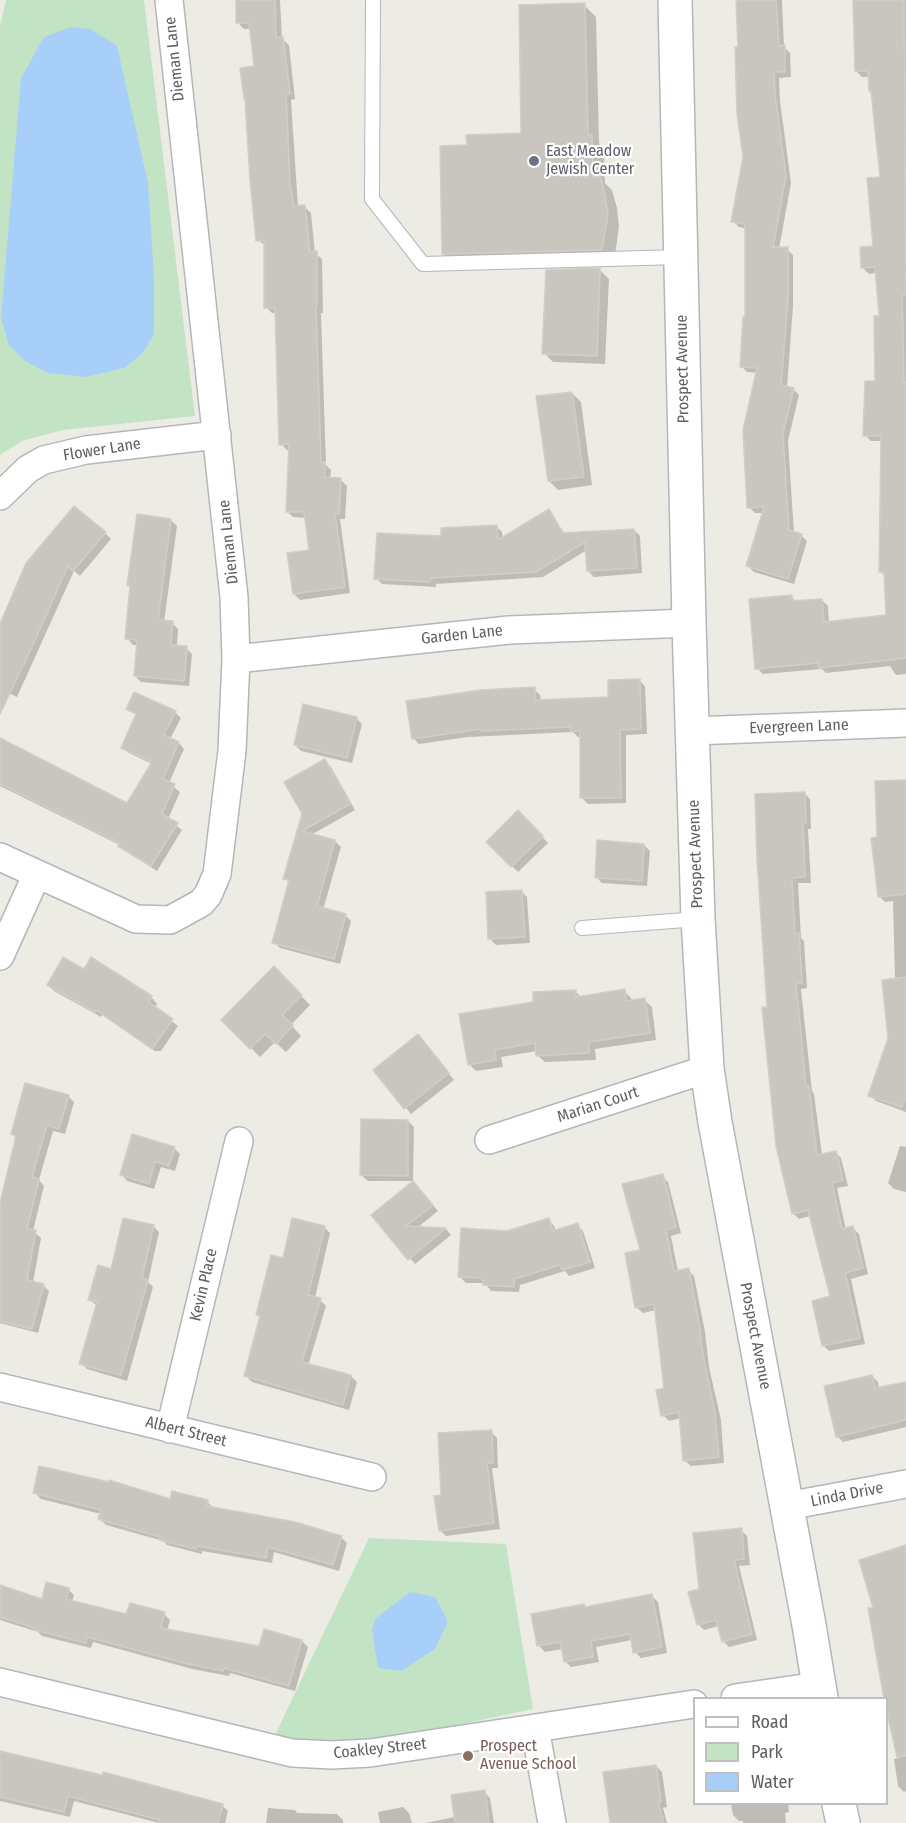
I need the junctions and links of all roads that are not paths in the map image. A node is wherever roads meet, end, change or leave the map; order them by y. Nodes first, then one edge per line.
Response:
1 (168, 0) edge
2 (373, 0) edge
3 (675, 0) edge
4 (681, 257) junction
5 (217, 435) junction
6 (0, 496) edge
7 (688, 623) junction
8 (236, 659) junction
9 (906, 723) edge
10 (692, 731) junction
11 (0, 857) edge
12 (37, 874) junction
13 (698, 919) junction
14 (582, 928) dead end
15 (0, 956) edge
16 (707, 1069) junction
17 (489, 1140) dead end
18 (239, 1141) dead end
19 (0, 1387) edge
20 (170, 1429) junction
21 (372, 1477) dead end
22 (906, 1484) edge
23 (787, 1506) junction
24 (0, 1682) edge
25 (820, 1692) edge
26 (749, 1697) edge
27 (693, 1704) edge
28 (535, 1728) junction
29 (839, 1805) edge
30 (552, 1823) edge
31 (843, 1823) edge

1 - 5 street, Dieman Lane
2 - 4 lane
3 - 4 street, Prospect Avenue
4 - 7 street, Prospect Avenue
5 - 6 street, Flower Lane
5 - 8 street, Dieman Lane
7 - 8 street, Garden Lane
7 - 10 street, Prospect Avenue
8 - 12 street, Dieman Lane
9 - 10 street, Evergreen Lane
10 - 13 street, Prospect Avenue
11 - 12 street
12 - 15 street
13 - 14 lane
13 - 16 street, Prospect Avenue
16 - 17 street, Marian Court
16 - 23 street, Prospect Avenue
18 - 20 street, Kevin Place
19 - 20 street, Albert Street
20 - 21 street, Albert Street
22 - 23 street, Linda Drive
23 - 25 street, Prospect Avenue
24 - 28 street, Coakley Street
25 - 26 street
27 - 28 street, Coakley Street
28 - 30 street
29 - 31 street

